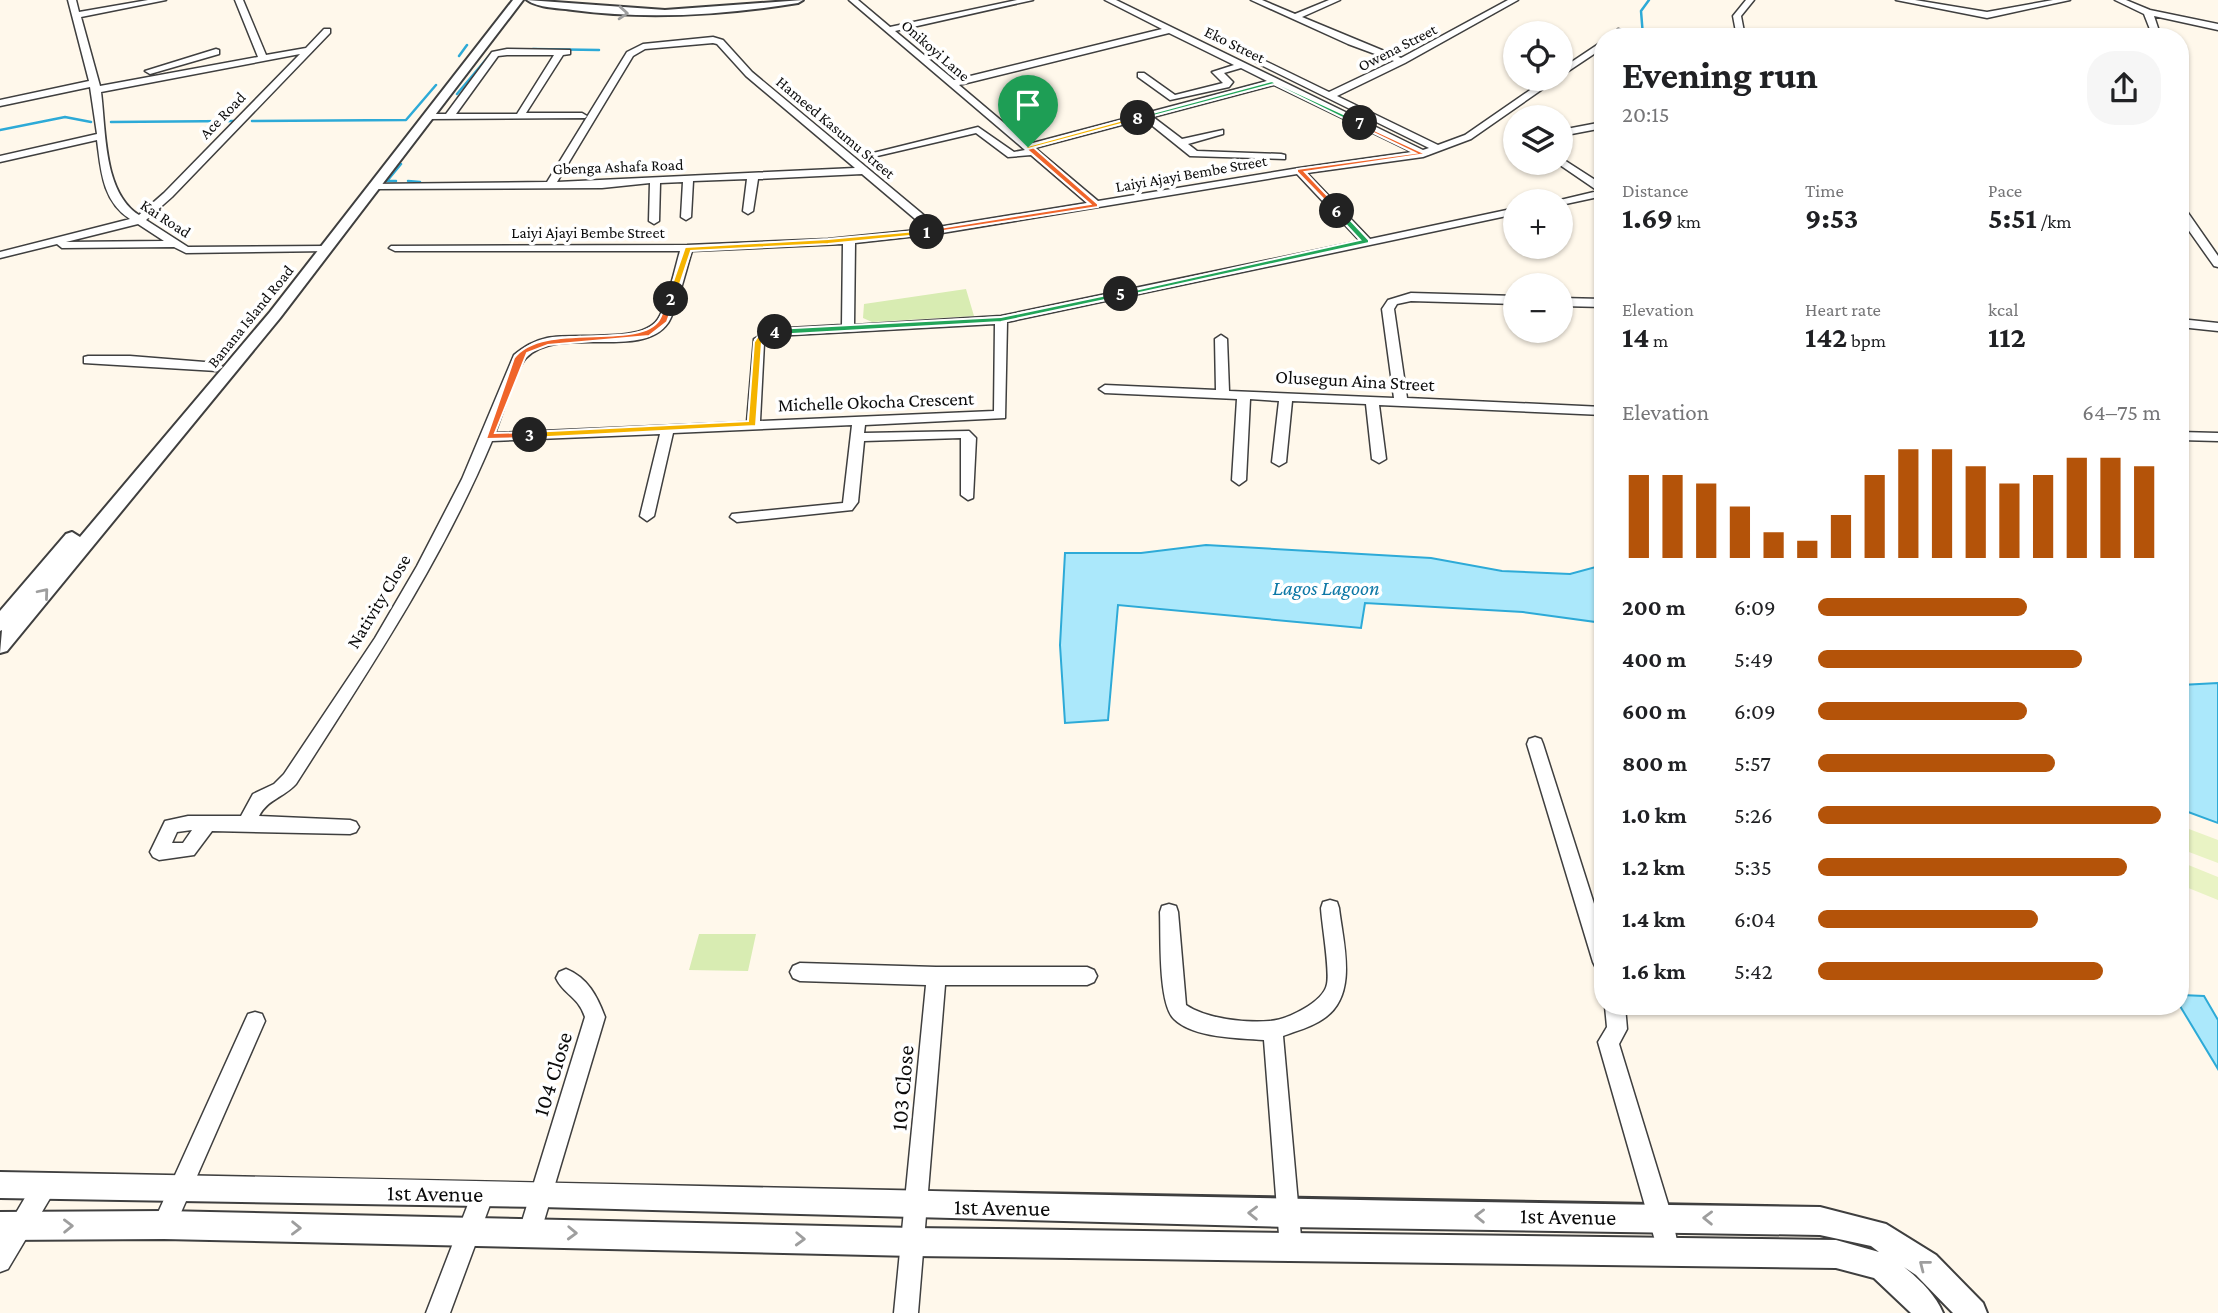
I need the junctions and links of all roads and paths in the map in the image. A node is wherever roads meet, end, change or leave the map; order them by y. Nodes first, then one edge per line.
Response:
1 (72, 0) edge
2 (162, 0) edge
3 (239, 0) edge
4 (510, 0) edge
5 (518, 0) edge
6 (532, 0) edge
7 (798, 0) edge
8 (853, 0) edge
9 (1029, 0) edge
10 (1109, 0) edge
11 (1130, 0) edge
12 (1255, 0) edge
13 (1336, 0) edge
14 (1514, 0) edge
15 (1750, 0) edge
16 (1900, 0) edge
17 (2066, 0) edge
18 (2119, 0) edge
19 (2148, 12) junction
20 (76, 15) junction
21 (1296, 16) junction
22 (2218, 27) edge
23 (1739, 28) edge
24 (2154, 28) edge
25 (889, 30) junction
26 (1169, 30) junction
27 (327, 31) dead end
28 (307, 50) junction
29 (1594, 50) edge
30 (216, 52) dead end
31 (264, 58) junction
32 (1402, 61) junction
33 (1243, 65) junction
34 (1573, 65) edge
35 (1141, 75) dead end
36 (1275, 82) junction
37 (132, 83) junction
38 (951, 84) junction
39 (95, 87) junction
40 (1535, 91) edge
41 (1329, 96) junction
42 (0, 103) edge
43 (582, 116) dead end
44 (1146, 116) junction
45 (429, 117) junction
46 (449, 117) junction
47 (520, 117) junction
48 (1594, 127) edge
49 (1573, 131) edge
50 (1220, 132) dead end
51 (102, 136) junction
52 (1180, 143) junction
53 (1438, 149) junction
54 (1031, 150) junction
55 (1423, 154) junction
56 (877, 155) dead end
57 (1281, 157) dead end
58 (0, 159) edge
59 (1573, 170) edge
60 (863, 171) junction
61 (1299, 171) junction
62 (753, 176) junction
63 (688, 179) junction
64 (655, 180) junction
65 (551, 184) junction
66 (1594, 185) edge
67 (374, 186) junction
68 (1594, 194) edge
69 (1573, 199) edge
70 (1096, 205) junction
71 (748, 211) dead end
72 (1503, 214) edge
73 (686, 217) dead end
74 (139, 220) junction
75 (654, 220) dead end
76 (2189, 222) edge
77 (936, 231) junction
78 (849, 240) junction
79 (56, 241) junction
80 (1366, 242) junction
81 (175, 244) junction
82 (2205, 245) junction
83 (2218, 246) edge
84 (395, 248) dead end
85 (687, 248) junction
86 (318, 249) junction
87 (0, 255) edge
88 (2218, 264) edge
89 (1503, 300) edge
90 (1573, 302) edge
91 (1594, 303) edge
92 (1001, 320) junction
93 (2189, 324) edge
94 (2218, 327) edge
95 (848, 328) junction
96 (1221, 339) dead end
97 (88, 360) dead end
98 (216, 368) junction
99 (1105, 389) dead end
100 (1223, 394) junction
101 (1244, 395) junction
102 (1286, 396) junction
103 (1372, 400) junction
104 (1401, 401) junction
105 (1594, 411) edge
106 (859, 421) junction
107 (753, 424) junction
108 (668, 428) junction
109 (2189, 436) edge
110 (489, 437) junction
111 (857, 437) junction
112 (2218, 437) edge
113 (1379, 459) dead end
114 (1279, 462) dead end
115 (1239, 480) dead end
116 (968, 495) dead end
117 (647, 516) dead end
118 (737, 517) dead end
119 (0, 624) edge
120 (0, 646) edge
121 (1535, 744) dead end
122 (246, 823) junction
123 (208, 824) dead end
124 (350, 827) dead end
125 (1329, 908) dead end
126 (1169, 912) dead end
127 (1594, 933) edge
128 (800, 972) dead end
129 (936, 976) junction
130 (1087, 976) dead end
131 (566, 978) dead end
132 (1616, 1015) edge
133 (255, 1021) dead end
134 (1273, 1031) junction
135 (0, 1185) edge
136 (44, 1187) junction
137 (180, 1188) junction
138 (483, 1194) junction
139 (541, 1194) junction
140 (916, 1205) junction
141 (1287, 1214) junction
142 (1661, 1217) junction
143 (164, 1225) junction
144 (10, 1226) edge
145 (469, 1231) junction
146 (530, 1231) junction
147 (913, 1242) junction
148 (1291, 1248) junction
149 (1668, 1251) junction
150 (0, 1261) edge
151 (438, 1313) edge
152 (906, 1313) edge
153 (1929, 1313) edge
154 (1973, 1313) edge

1 - 20 street, Kai Road
2 - 20 street
3 - 31 street
4 - 86 street, Banana Island Road
5 - 45 street, Banana Island Road
6 -> 7 street
8 - 25 street, Onikoyi Lane
9 - 25 street
10 - 26 street, Eko Street
11 - 41 street, Eko Street
12 - 21 street
13 - 21 street
14 - 32 street, Owena Street
15 - 23 street
16 - 17 street
18 - 19 street
19 - 22 street
19 - 24 street
20 - 39 street, Kai Road
21 - 32 street
25 - 38 street, Onikoyi Lane
26 - 33 street, Eko Street
26 - 38 street
27 - 28 street, Ace Road
28 - 31 street
28 - 74 street, Ace Road
29 - 34 street
30 - 37 street
31 - 37 street
32 - 41 street, Owena Street
33 - 35 street
33 - 36 street, Eko Street
36 - 44 street
36 - 55 street, Eko Street
37 - 39 street
38 - 54 street, Onikoyi Lane
39 - 42 street
39 - 51 street, Kai Road
40 - 53 street, Laiyi Ajayi Bembe Street
41 - 53 street, Eko Street
43 - 47 street
44 - 52 street
44 - 54 street
45 - 46 street
45 - 67 street, Banana Island Road
46 - 47 street
46 - 47 street
48 - 49 street
50 - 52 street
51 - 58 street
51 - 74 street, Kai Road
52 - 57 street
53 - 55 street, Laiyi Ajayi Bembe Street
54 - 56 street
54 - 70 street, Onikoyi Lane
55 - 61 street, Laiyi Ajayi Bembe Street
59 - 66 street
60 - 62 street, Gbenga Ashafa Road
60 - 65 street, Hameed Kasumu Street
60 - 77 street, Hameed Kasumu Street
61 - 70 street, Laiyi Ajayi Bembe Street
61 - 80 street
62 - 63 street, Gbenga Ashafa Road
62 - 71 street
63 - 64 street, Gbenga Ashafa Road
63 - 73 street
64 - 65 street, Gbenga Ashafa Road
64 - 75 street
65 - 67 street, Gbenga Ashafa Road
67 - 86 street, Banana Island Road
68 - 69 street
70 - 77 street, Laiyi Ajayi Bembe Street
72 - 80 street
74 - 79 street
74 - 81 street, Kai Road
76 - 82 street
77 - 78 street, Laiyi Ajayi Bembe Street
78 - 85 street, Laiyi Ajayi Bembe Street
78 - 95 street
79 - 81 street
79 - 87 street
80 - 92 street
81 - 86 street, Kai Road
82 - 83 street
82 - 88 street
84 - 85 street, Laiyi Ajayi Bembe Street
85 - 110 street, Nativity Close
86 - 98 street, Banana Island Road
120 -> 86 street, Banana Island Road
89 - 104 street
90 - 91 street
92 - 95 street
92 - 106 street, Michelle Okocha Crescent
93 - 94 street
95 - 107 street
96 - 100 street
97 - 98 street
98 - 119 street, Banana Island Road
99 - 100 street, Olusegun Aina Street
100 - 101 street, Olusegun Aina Street
101 - 102 street, Olusegun Aina Street
101 - 115 street
102 - 103 street, Olusegun Aina Street
102 - 114 street
103 - 104 street, Olusegun Aina Street
103 - 113 street
104 - 105 street, Olusegun Aina Street
106 - 107 street, Michelle Okocha Crescent
106 - 111 street
107 - 108 street, Michelle Okocha Crescent
108 - 110 street, Michelle Okocha Crescent
108 - 117 street
109 - 112 street
110 - 122 street, Nativity Close
111 - 116 street
111 - 118 street
121 - 127 street
122 - 123 street
122 - 124 street
125 - 134 street
126 - 134 street
128 - 129 street
129 - 130 street
129 - 140 street, 103 Close
131 - 139 street, 104 Close
132 - 142 street
133 - 137 street
134 - 141 street
135 - 136 street, 1st Avenue
136 - 137 street, 1st Avenue
136 - 144 street
137 - 138 street, 1st Avenue
137 - 143 street
138 - 139 street, 1st Avenue
138 - 145 street
139 - 140 street, 1st Avenue
139 - 146 street, 104 Close
141 -> 140 street, 1st Avenue
140 - 147 street, 103 Close
142 -> 141 street, 1st Avenue
141 - 148 street
142 - 149 street
154 -> 142 street, 1st Avenue
144 -> 143 street, 1st Avenue
143 -> 145 street, 1st Avenue
144 - 150 street
145 - 146 street, 1st Avenue
145 - 151 street
146 -> 147 street, 1st Avenue
147 - 148 street, 1st Avenue
147 - 152 street, 103 Close
148 - 149 street, 1st Avenue
149 - 153 street, 1st Avenue

